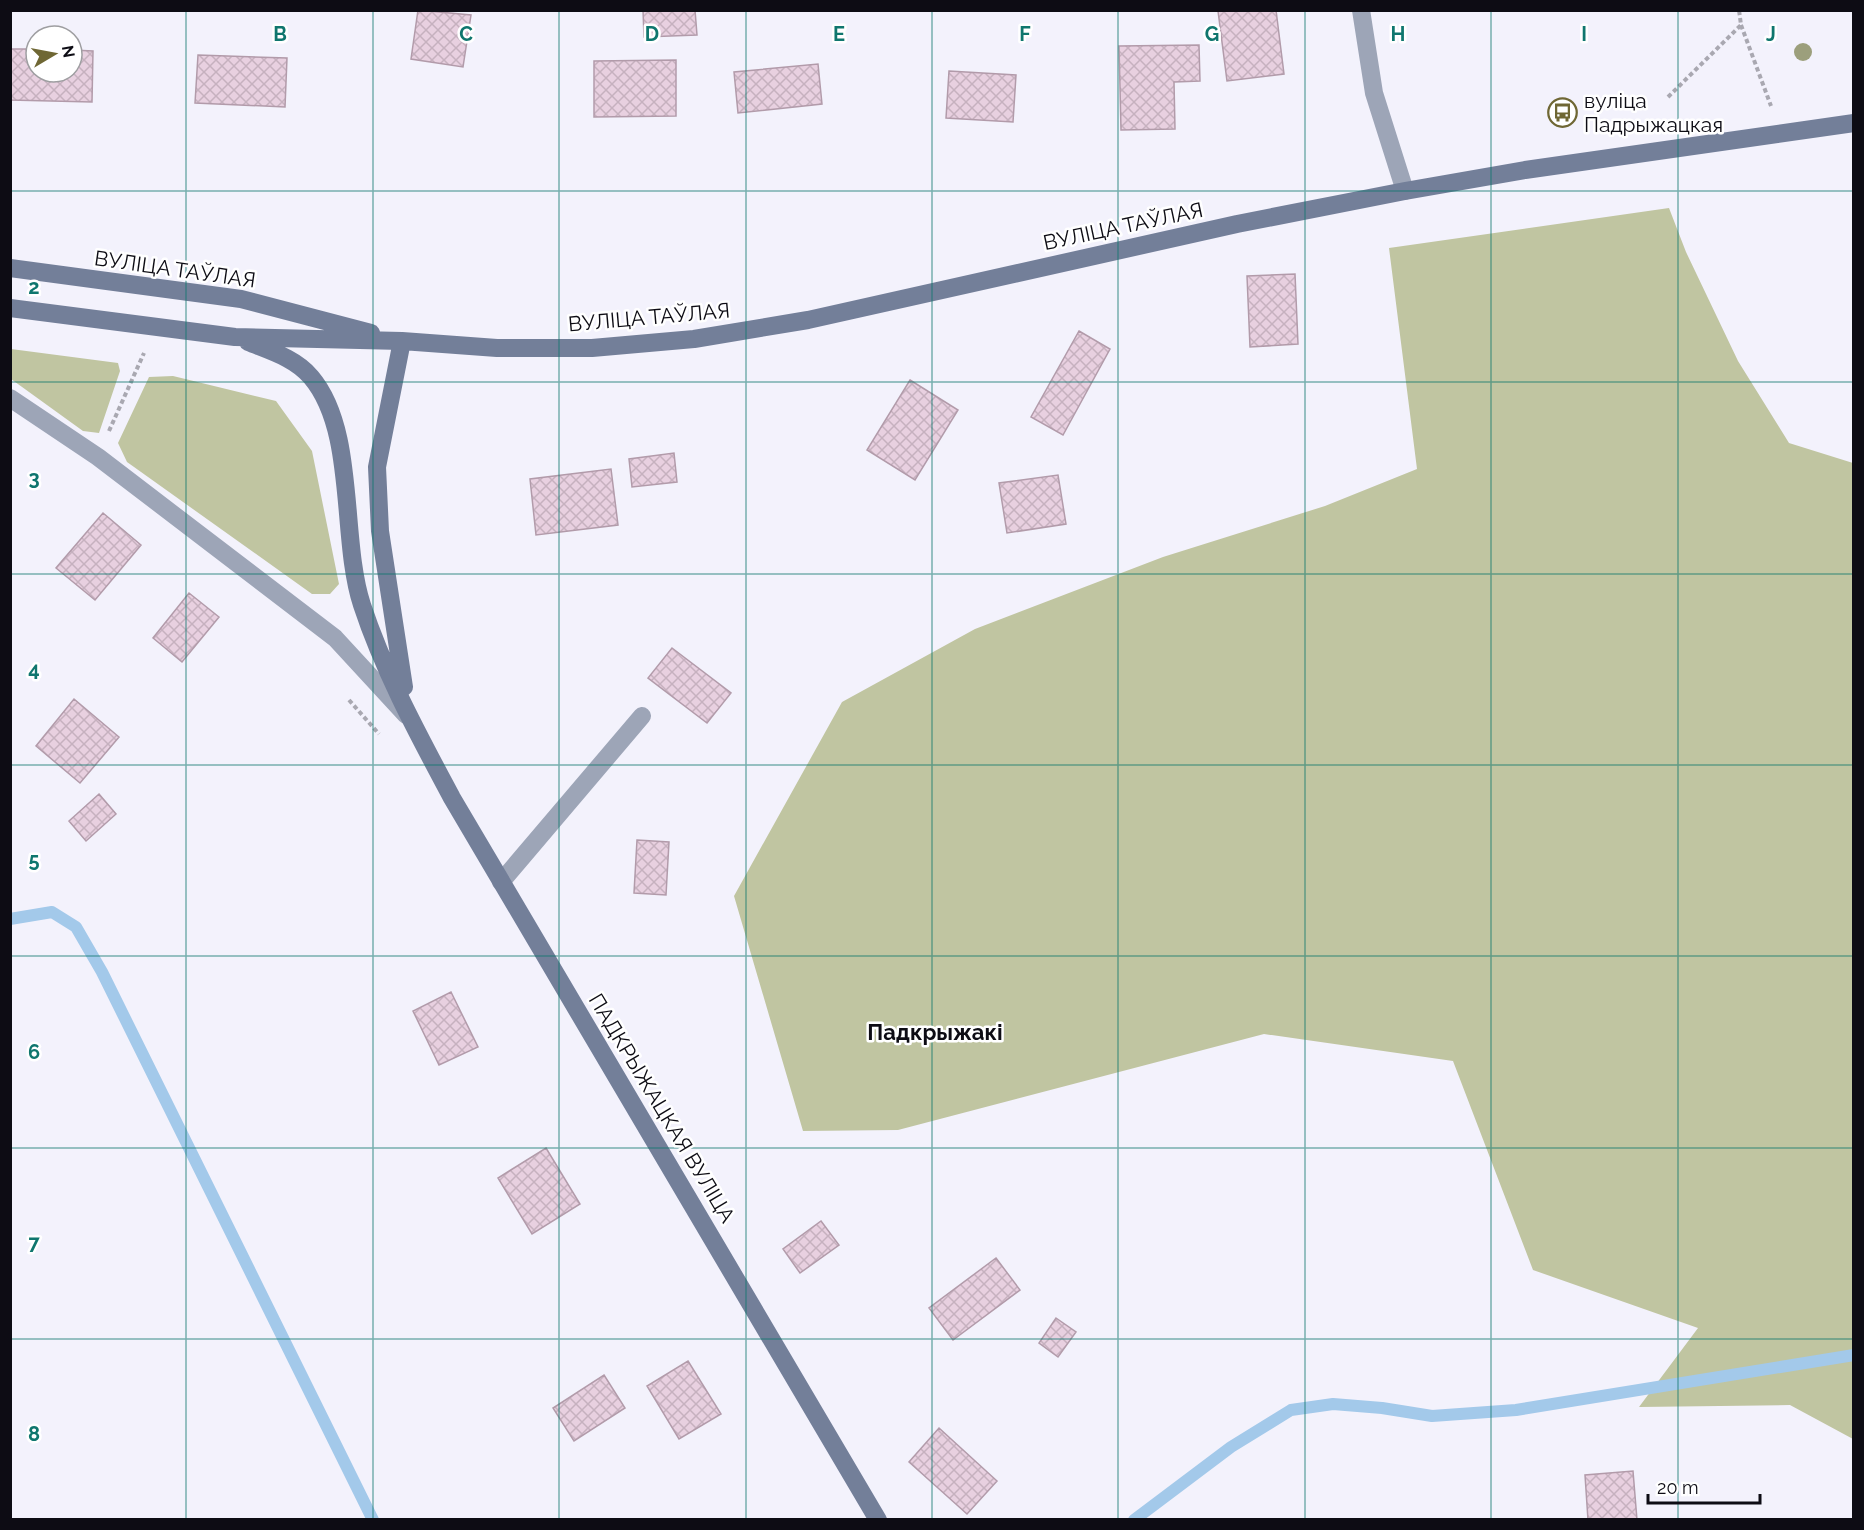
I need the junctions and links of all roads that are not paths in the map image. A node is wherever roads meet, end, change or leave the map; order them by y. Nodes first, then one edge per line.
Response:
1 (1361, 10) edge
2 (1854, 123) edge
3 (1405, 190) junction
4 (10, 268) edge
5 (10, 308) edge
6 (235, 337) junction
7 (402, 341) junction
8 (10, 398) edge
9 (642, 716) dead end
10 (410, 718) junction
11 (501, 882) junction
12 (878, 1520) edge

1 - 3 lane
2 - 3 main road, ВУЛІЦА ТАЎЛАЯ
3 - 7 main road, ВУЛІЦА ТАЎЛАЯ
4 - 7 main road, ВУЛІЦА ТАЎЛАЯ
5 - 6 main road, ВУЛІЦА ТАЎЛАЯ
6 - 7 main road, ВУЛІЦА ТАЎЛАЯ
6 - 10 main road
7 - 10 main road
8 - 10 lane
9 - 11 lane
10 - 11 main road, ПАДКРЫЖАЦКАЯ ВУЛІЦА
11 - 12 main road, ПАДКРЫЖАЦКАЯ ВУЛІЦА

